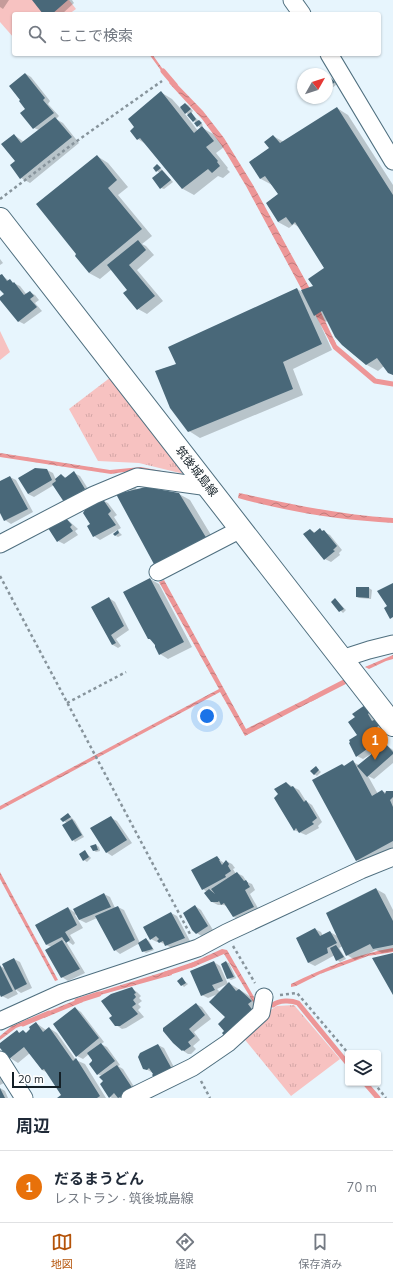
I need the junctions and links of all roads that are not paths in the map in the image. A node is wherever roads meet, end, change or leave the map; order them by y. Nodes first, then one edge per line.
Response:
1 (292, 0) edge
2 (301, 12) edge
3 (331, 56) edge
4 (393, 161) edge
5 (0, 218) edge
6 (209, 487) junction
7 (241, 529) junction
8 (0, 544) edge
9 (158, 572) dead end
10 (393, 644) edge
11 (341, 659) junction
12 (393, 725) edge
13 (393, 857) edge
14 (264, 997) road end
15 (0, 1021) edge
16 (0, 1060) edge
17 (24, 1098) edge
18 (130, 1098) edge

1 - 2 street
3 - 4 street
5 - 6 main road, 筑後城島線
6 - 7 main road, 筑後城島線
6 - 8 street
7 - 9 street
7 - 11 main road, 筑後城島線
10 - 11 street
11 - 12 main road, 筑後城島線
13 - 15 street
14 - 18 street
16 - 17 street

